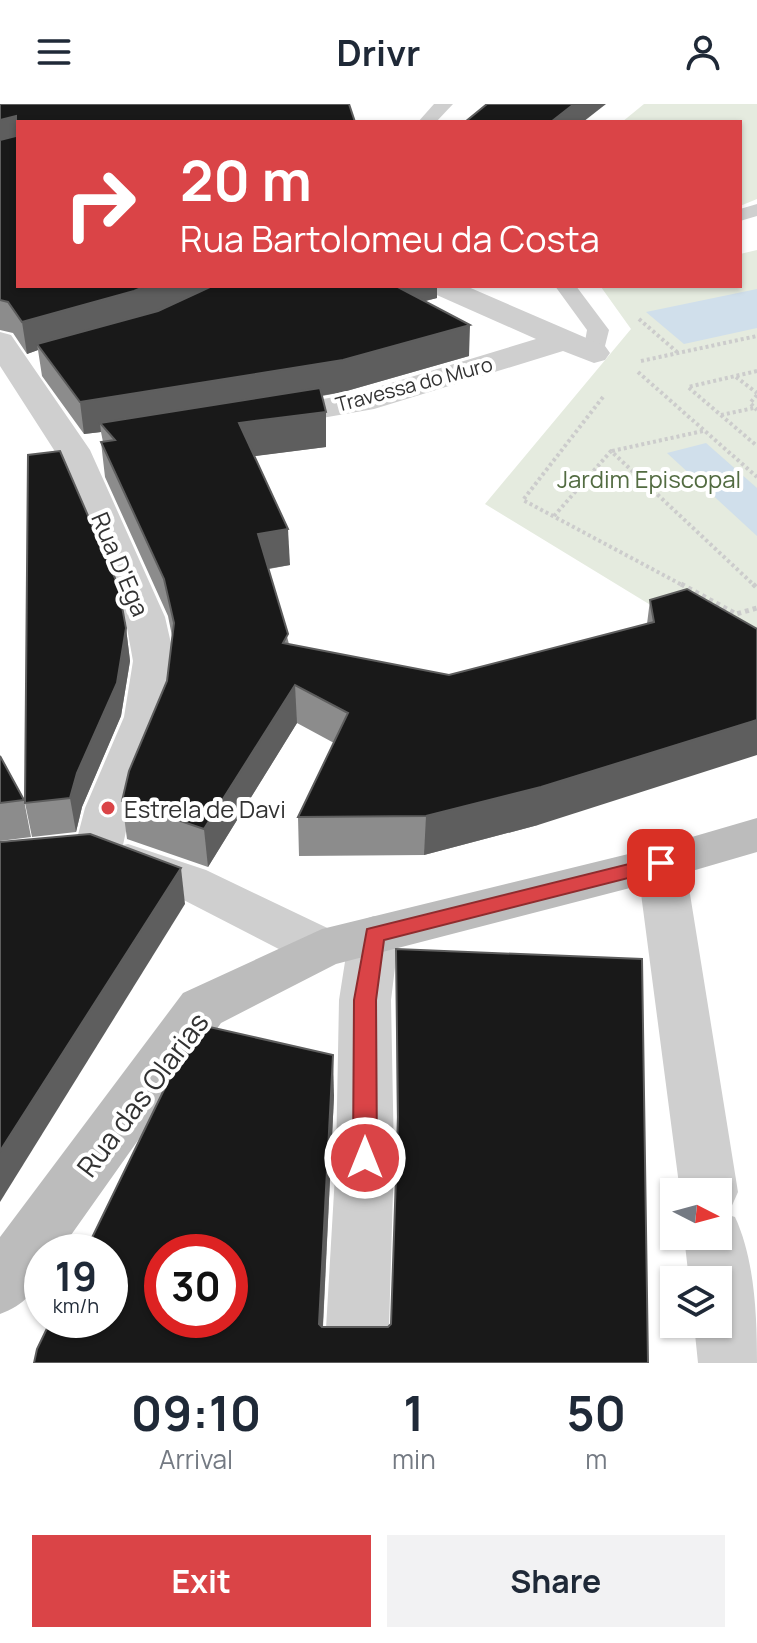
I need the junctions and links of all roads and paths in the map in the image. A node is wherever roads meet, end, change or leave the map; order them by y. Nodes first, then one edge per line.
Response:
1 (445, 104) edge
2 (428, 120) edge
3 (446, 288) edge
4 (566, 288) edge
5 (630, 311) dead end
6 (757, 336) edge
7 (579, 347) junction
8 (677, 353) junction
9 (16, 363) edge
10 (757, 371) edge
11 (735, 376) junction
12 (610, 389) dead end
13 (757, 394) edge
14 (755, 409) edge
15 (721, 415) junction
16 (240, 422) edge
17 (704, 430) junction
18 (757, 437) edge
19 (749, 439) junction
20 (757, 446) edge
21 (611, 451) junction
22 (757, 477) edge
23 (554, 516) junction
24 (757, 576) edge
25 (747, 579) junction
26 (757, 588) edge
27 (757, 608) edge
28 (757, 835) edge
29 (661, 863) junction
30 (348, 941) junction
31 (707, 1178) edge
32 (716, 1250) edge
33 (0, 1286) edge
34 (356, 1363) edge
35 (730, 1363) edge

1 - 2 lane
3 - 7 street
4 - 7 lane
5 - 8 path
6 - 8 path
7 - 16 street, Travessa do Muro
8 - 17 path
9 - 30 street, Rua D'Ega
10 - 11 path
11 - 13 path
11 - 15 path
12 - 23 path
13 - 14 path
14 - 15 path
15 - 19 path
17 - 21 path
17 - 22 path
18 - 19 path
19 - 20 path
21 - 23 path
21 - 25 path
23 - 27 path
24 - 25 path
25 - 26 path
28 - 29 main road, Rua das Olarias
29 - 30 main road, Rua das Olarias
29 - 31 street
30 - 33 main road, Rua das Olarias
30 - 34 street
32 - 35 street

